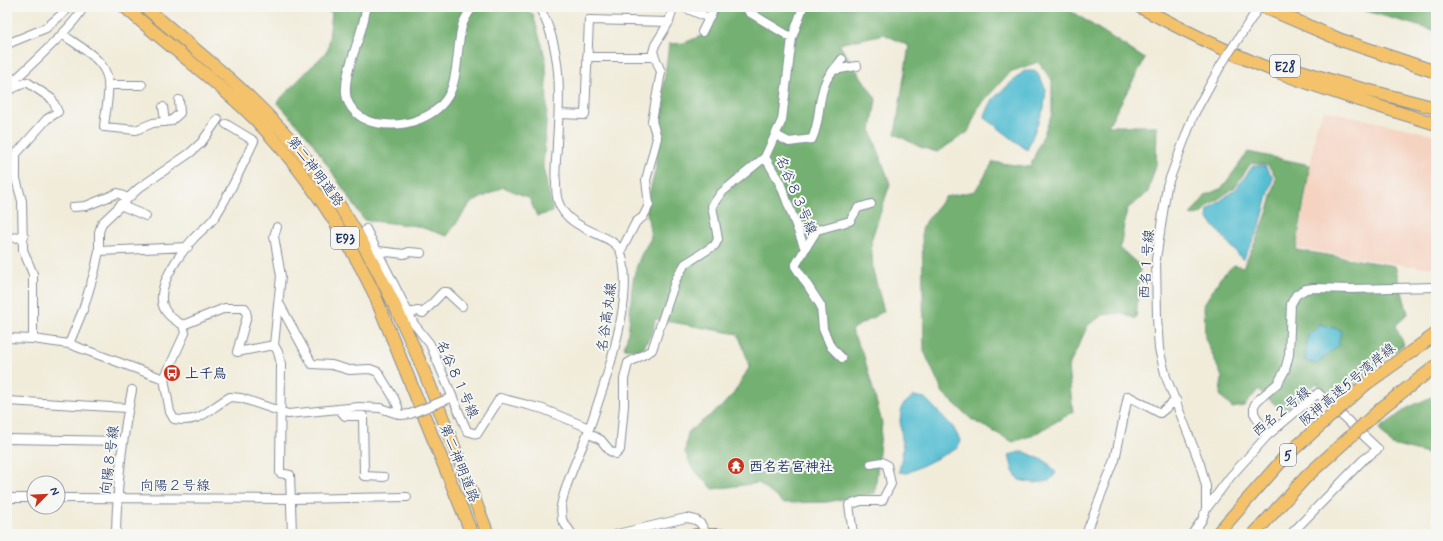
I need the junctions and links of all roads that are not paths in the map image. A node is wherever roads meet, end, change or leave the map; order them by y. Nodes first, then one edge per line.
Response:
1 (70, 7) edge
2 (83, 7) edge
3 (125, 7) edge
4 (145, 7) edge
5 (366, 7) edge
6 (472, 7) edge
7 (539, 7) edge
8 (673, 7) edge
9 (683, 7) edge
10 (715, 7) edge
11 (746, 7) edge
12 (803, 7) edge
13 (1140, 7) edge
14 (1259, 7) edge
15 (1264, 7) edge
16 (709, 18) junction
17 (669, 22) junction
18 (702, 32) dead end
19 (62, 34) junction
20 (792, 38) junction
21 (7, 44) edge
22 (587, 57) junction
23 (655, 57) junction
24 (842, 59) dead end
25 (857, 66) dead end
26 (834, 70) junction
27 (1436, 71) edge
28 (108, 85) junction
29 (142, 85) dead end
30 (7, 86) edge
31 (7, 91) edge
32 (180, 100) dead end
33 (163, 107) dead end
34 (1436, 108) edge
35 (559, 114) junction
36 (218, 119) dead end
37 (165, 122) junction
38 (226, 124) dead end
39 (1436, 124) edge
40 (776, 135) junction
41 (765, 157) junction
42 (128, 198) junction
43 (871, 204) dead end
44 (120, 205) junction
45 (73, 207) dead end
46 (146, 216) dead end
47 (277, 227) dead end
48 (366, 230) dead end
49 (24, 237) junction
50 (7, 238) edge
51 (188, 247) junction
52 (805, 249) junction
53 (99, 251) junction
54 (378, 251) junction
55 (621, 251) junction
56 (421, 254) dead end
57 (1436, 287) edge
58 (278, 303) junction
59 (462, 306) dead end
60 (409, 312) junction
61 (183, 325) junction
62 (1436, 334) edge
63 (7, 338) edge
64 (33, 339) junction
65 (69, 344) junction
66 (274, 345) junction
67 (842, 358) dead end
68 (1436, 366) edge
69 (164, 379) junction
70 (132, 390) dead end
71 (450, 398) junction
72 (1176, 400) junction
73 (7, 401) edge
74 (128, 408) junction
75 (339, 409) junction
76 (281, 413) junction
77 (397, 414) junction
78 (588, 430) junction
79 (1267, 436) junction
80 (7, 438) edge
81 (123, 441) junction
82 (871, 464) dead end
83 (384, 477) dead end
84 (407, 497) dead end
85 (7, 498) edge
86 (26, 498) edge
87 (66, 498) edge
88 (117, 498) junction
89 (292, 499) junction
90 (1206, 509) junction
91 (116, 534) edge
92 (292, 534) edge
93 (472, 534) edge
94 (488, 534) edge
95 (572, 534) edge
96 (617, 534) edge
97 (702, 534) edge
98 (721, 534) edge
99 (853, 534) edge
100 (1086, 534) edge
101 (1192, 534) edge
102 (1217, 534) edge
103 (1254, 534) edge
104 (1291, 534) edge

1 - 21 street
2 - 19 street
3 - 93 highway, 第二神明道路 / E93
4 - 94 highway, 第二神明道路 / E93
5 - 6 street
7 - 35 street
8 - 17 street
9 - 16 street
10 - 16 street
11 - 20 street
12 - 20 street, 名谷８３号線
13 - 34 highway, E28
13 - 39 highway
14 - 72 street, 西名１号線, bridge
15 - 27 highway
16 - 18 street
17 - 22 street
17 - 23 street
19 - 28 street
19 - 30 street
20 - 40 street, 名谷８３号線
22 - 23 street
22 - 35 street
23 - 55 street
24 - 26 street
25 - 26 street
26 - 40 street
28 - 29 street
28 - 37 street
31 - 49 street
32 - 37 street
33 - 37 street
35 - 55 street
36 - 42 street
38 - 51 street
40 - 41 street, 名谷８３号線
41 - 52 street, 名谷８３号線
41 - 78 street, 名谷８１号線
42 - 44 street
42 - 45 street
43 - 52 street
44 - 46 street
44 - 53 street
47 - 58 street
48 - 54 street, 名谷８１号線
49 - 50 street
49 - 64 street
51 - 53 street
51 - 61 street
52 - 67 street, 名谷８３号線
53 - 65 street
54 - 56 street
54 - 60 street, 名谷８１号線
55 - 78 street, 名谷高丸線
57 - 79 street
58 - 66 street
58 - 77 street
59 - 60 street
60 - 71 street, 名谷８１号線
61 - 66 street
61 - 69 street
62 - 102 highway, 阪神高速5号湾岸線 / 5, bridge
63 - 64 street
64 - 65 street
65 - 69 street
66 - 76 street
68 - 103 highway, 5, bridge
69 - 76 street
70 - 74 street, 向陽８号線
71 - 77 street, bridge
71 - 78 street, 名谷８１号線
72 - 90 street, 西名１号線
72 - 100 street
73 - 74 street
74 - 81 street, 向陽８号線
75 - 76 street
75 - 77 street
75 - 83 street
76 - 89 street
78 - 95 street, 名谷高丸線
79 - 90 street, 西名２号線
79 - 104 street, 西名２号線
80 - 81 street
81 - 88 street, 向陽８号線
82 - 99 street
84 - 89 street, 向陽２号線
85 - 86 street
87 - 88 street, 向陽２号線
88 - 89 street, 向陽２号線
88 - 91 street, 向陽８号線
89 - 92 street
90 - 101 street, 西名１号線
96 - 97 street
97 - 98 main road

